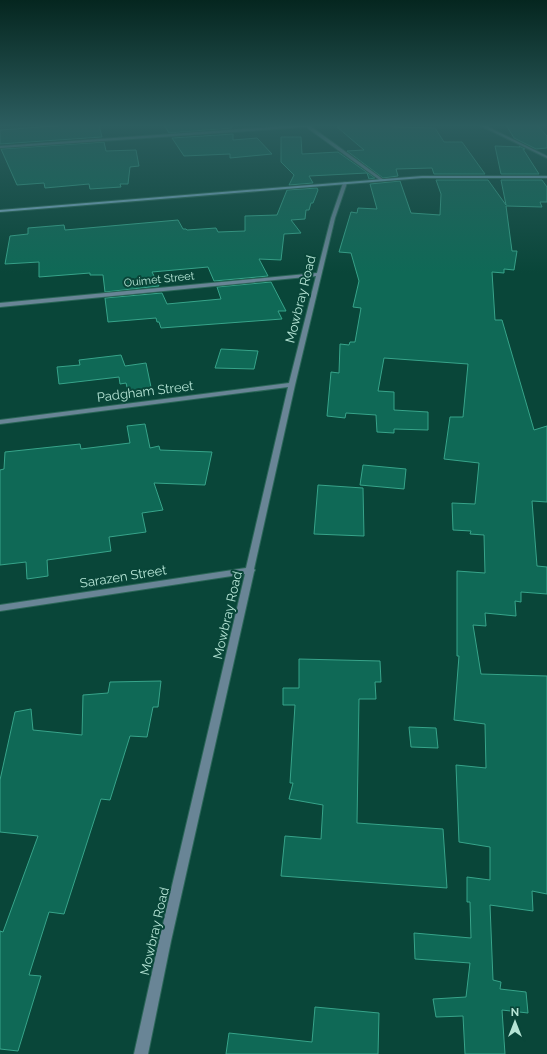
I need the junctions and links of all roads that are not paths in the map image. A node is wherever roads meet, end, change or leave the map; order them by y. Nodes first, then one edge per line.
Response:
1 (374, 174) edge
2 (545, 174) edge
3 (522, 176) junction
4 (547, 177) edge
5 (382, 180) junction
6 (344, 183) junction
7 (0, 210) edge
8 (320, 274) junction
9 (0, 305) edge
10 (292, 385) junction
11 (0, 422) edge
12 (251, 570) junction
13 (0, 608) edge
14 (141, 1054) edge

1 - 5 street
2 - 3 street
3 - 4 street
3 - 5 street
5 - 6 street
6 - 7 street
6 - 8 street, Mowbray Road
8 - 9 street, Ouimet Street
8 - 10 street, Mowbray Road
10 - 11 street, Padgham Street
10 - 12 street, Mowbray Road
12 - 13 street, Sarazen Street
12 - 14 street, Mowbray Road

